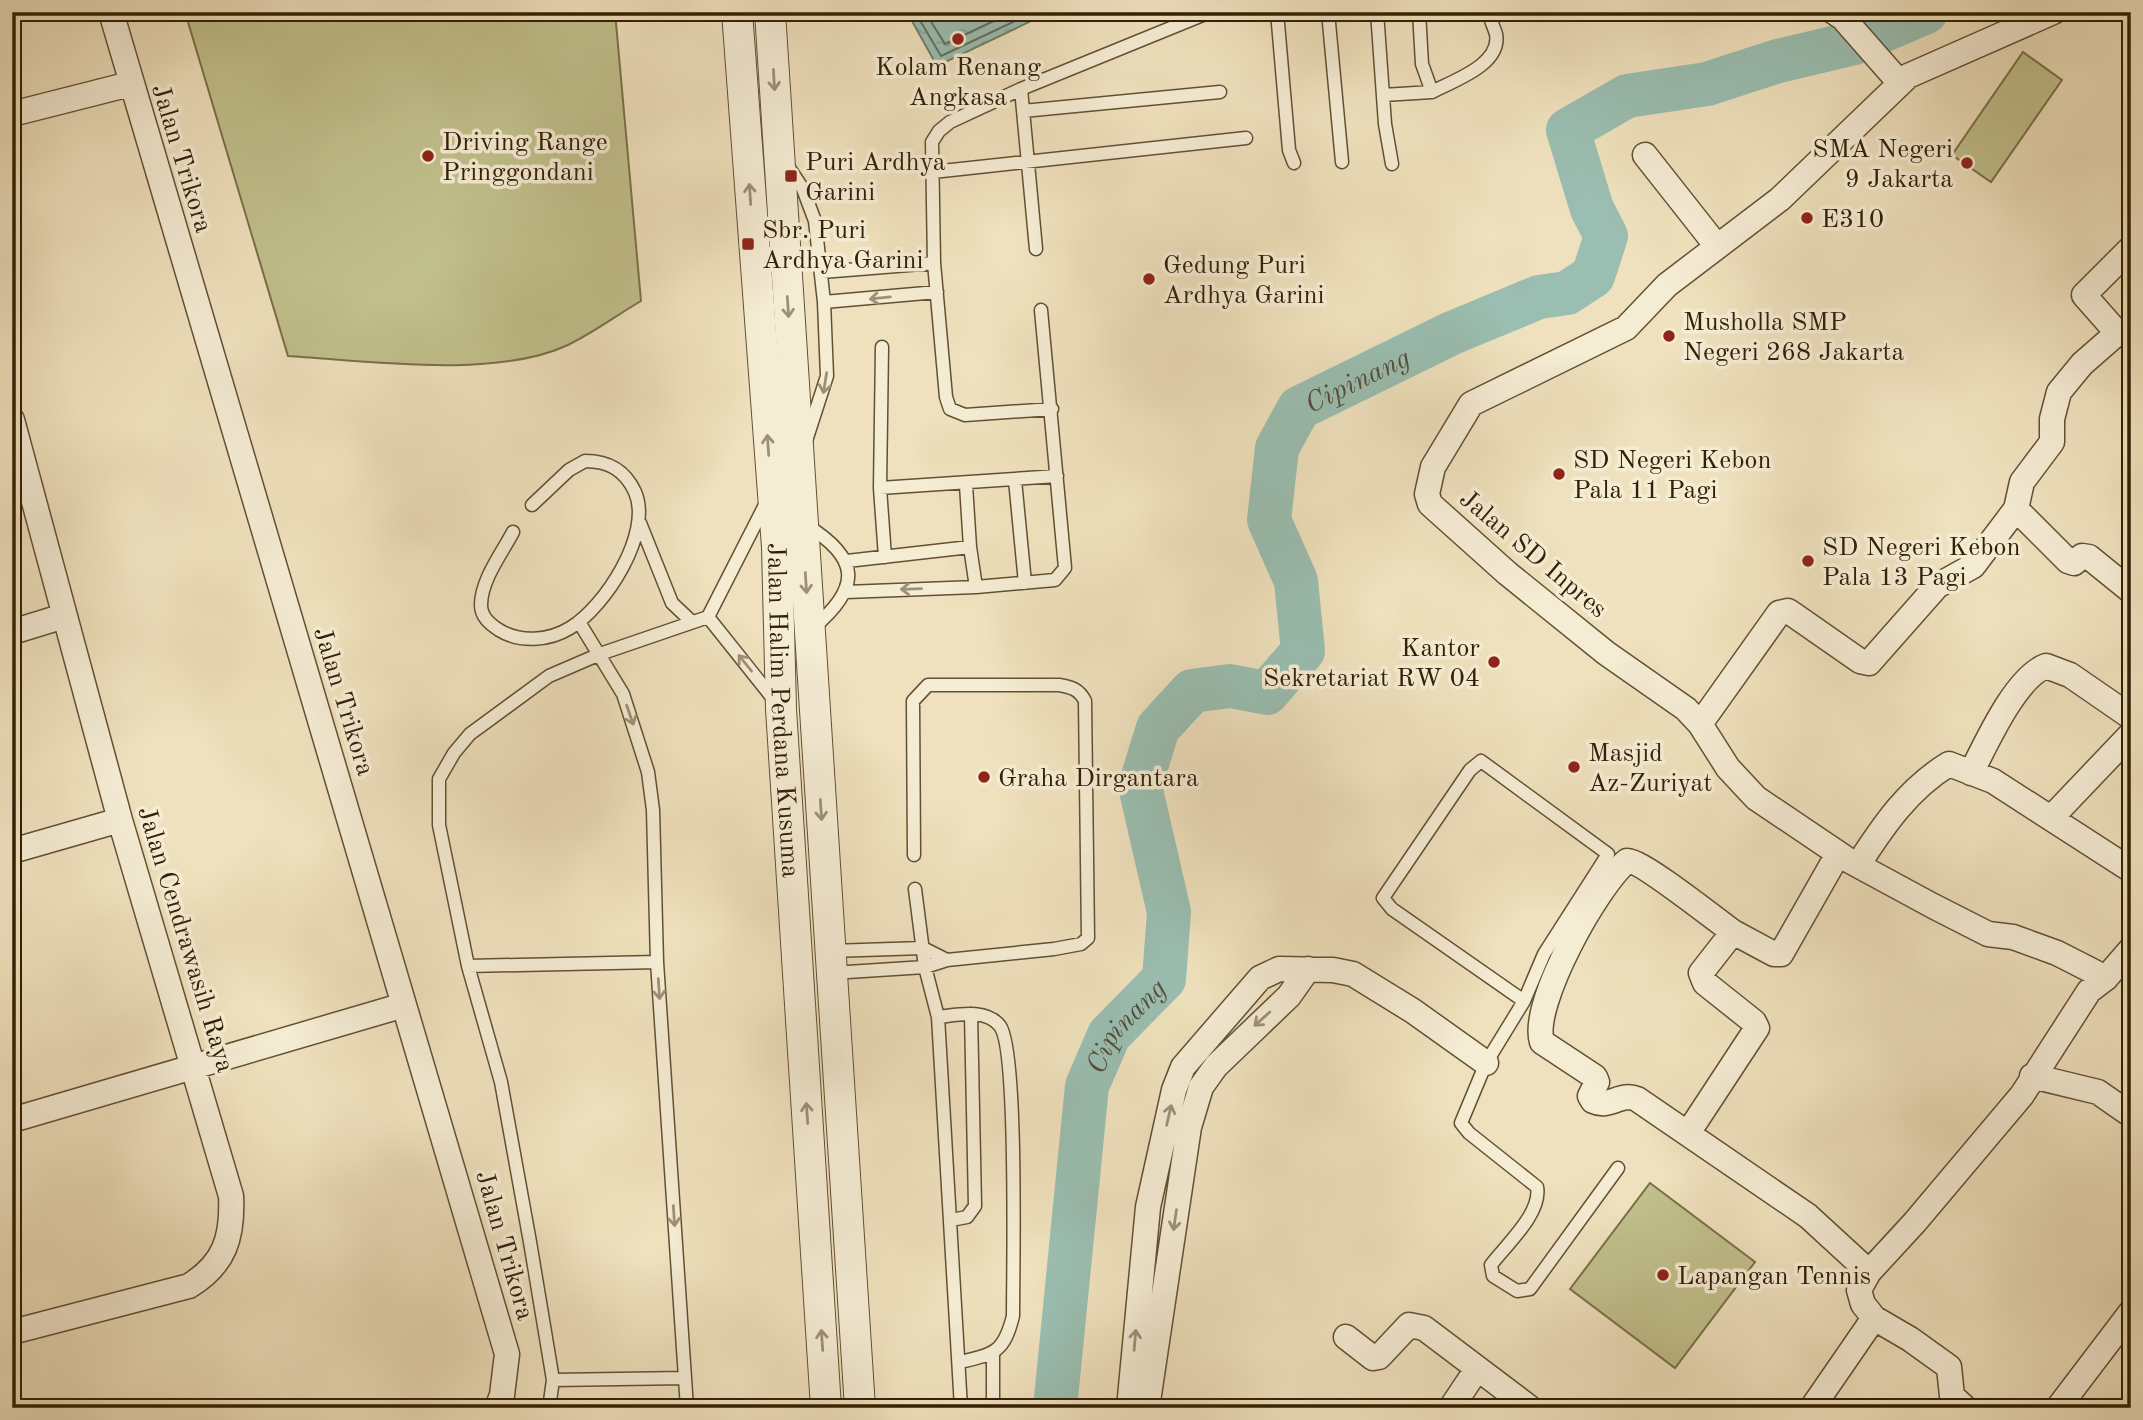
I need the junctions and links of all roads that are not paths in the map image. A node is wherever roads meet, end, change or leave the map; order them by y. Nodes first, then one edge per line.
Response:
1 (111, 12) edge
2 (737, 12) edge
3 (770, 12) edge
4 (1210, 12) edge
5 (1276, 12) edge
6 (1328, 12) edge
7 (1377, 12) edge
8 (1419, 12) edge
9 (1489, 12) edge
10 (2053, 12) edge
11 (1840, 18) edge
12 (1895, 78) junction
13 (130, 84) junction
14 (1021, 89) junction
15 (1220, 92) dead end
16 (1432, 92) junction
17 (1383, 95) junction
18 (1024, 111) junction
19 (12, 114) edge
20 (1246, 138) dead end
21 (779, 153) junction
22 (1645, 155) dead end
23 (1027, 159) junction
24 (1342, 162) dead end
25 (1293, 163) dead end
26 (1392, 164) dead end
27 (933, 172) junction
28 (1716, 246) junction
29 (2131, 248) edge
30 (1037, 249) dead end
31 (934, 263) junction
32 (821, 272) junction
33 (937, 292) junction
34 (824, 302) junction
35 (1041, 310) dead end
36 (882, 347) dead end
37 (1052, 409) junction
38 (12, 419) edge
39 (798, 457) junction
40 (1057, 476) junction
41 (1015, 480) junction
42 (967, 485) junction
43 (880, 488) junction
44 (771, 492) junction
45 (532, 505) dead end
46 (2016, 509) junction
47 (640, 523) junction
48 (803, 524) junction
49 (513, 532) dead end
50 (970, 547) junction
51 (885, 556) junction
52 (847, 561) junction
53 (1025, 583) junction
54 (976, 587) junction
55 (2131, 591) edge
56 (846, 592) junction
57 (64, 616) junction
58 (708, 617) junction
59 (579, 622) junction
60 (692, 622) junction
61 (810, 631) junction
62 (12, 632) edge
63 (600, 654) junction
64 (781, 709) junction
65 (2131, 717) edge
66 (1700, 724) junction
67 (2131, 734) edge
68 (1971, 773) junction
69 (2052, 817) junction
70 (120, 820) junction
71 (12, 851) edge
72 (914, 855) dead end
73 (1848, 860) junction
74 (2131, 870) edge
75 (915, 889) dead end
76 (1733, 932) junction
77 (923, 948) junction
78 (2131, 949) edge
79 (947, 960) junction
80 (657, 962) junction
81 (831, 962) junction
82 (468, 967) junction
83 (925, 967) junction
84 (1308, 969) junction
85 (2106, 978) junction
86 (1524, 1001) junction
87 (404, 1005) junction
88 (971, 1014) junction
89 (938, 1017) junction
90 (1486, 1063) junction
91 (194, 1066) junction
92 (2032, 1076) junction
93 (2131, 1115) edge
94 (12, 1120) edge
95 (1688, 1133) junction
96 (1618, 1168) dead end
97 (951, 1220) junction
98 (1869, 1272) junction
99 (2131, 1312) edge
100 (1874, 1318) junction
101 (12, 1332) edge
102 (1346, 1337) dead end
103 (993, 1354) junction
104 (960, 1362) junction
105 (1477, 1368) junction
106 (685, 1378) junction
107 (553, 1380) junction
108 (497, 1408) edge
109 (549, 1408) edge
110 (687, 1408) edge
111 (826, 1408) edge
112 (860, 1408) edge
113 (961, 1408) edge
114 (993, 1408) edge
115 (1129, 1408) edge
116 (1147, 1408) edge
117 (1451, 1408) edge
118 (1530, 1408) edge
119 (1812, 1408) edge
120 (1965, 1408) edge
121 (2059, 1408) edge

1 - 13 street, Jalan Trikora
44 -> 2 street, Jalan Halim Perdana Kusuma
3 -> 21 street, Jalan Halim Perdana Kusuma
4 - 14 lane
5 - 25 lane
6 - 24 lane
7 - 17 lane
8 - 16 lane
9 - 16 lane
10 - 12 street, Jalan SD Inpres
11 - 12 street
12 - 28 street, Jalan SD Inpres
13 - 19 street
13 - 87 street, Jalan Trikora
14 - 18 lane
14 - 27 lane
15 - 18 lane
16 - 17 lane
17 - 26 lane
18 - 23 lane
20 - 23 lane
21 - 32 lane
21 -> 39 street, Jalan Halim Perdana Kusuma
22 - 28 street
23 - 27 lane
23 - 30 lane
27 - 31 lane
28 - 66 street, Jalan SD Inpres
29 - 46 street
31 - 32 lane
31 - 33 lane
32 - 34 lane
33 -> 34 lane
33 - 37 lane
34 -> 39 lane
35 - 37 lane
36 - 43 lane
37 - 40 lane
38 - 57 street, Jalan Cendrawasih Raya
39 - 48 street, Jalan Halim Perdana Kusuma
40 - 41 lane
40 - 53 lane
41 - 42 lane
41 - 53 lane
42 - 43 lane
42 - 50 lane
43 - 51 lane
44 - 58 lane
44 - 64 street, Jalan Halim Perdana Kusuma
45 - 47 lane
46 - 55 street
46 - 66 street
47 - 59 lane
47 - 60 lane
48 - 52 lane
48 -> 61 street, Jalan Halim Perdana Kusuma
49 - 59 lane
50 - 51 lane
50 - 54 lane
51 - 52 lane
52 - 56 lane
53 - 54 lane
54 -> 56 lane
56 - 61 lane
57 - 62 street
57 - 70 street, Jalan Cendrawasih Raya
58 - 60 lane
64 -> 58 lane
59 - 63 lane
60 - 63 lane
61 -> 81 street, Jalan Halim Perdana Kusuma
63 -> 80 lane
63 - 82 lane
111 -> 64 street, Jalan Halim Perdana Kusuma
65 - 68 street
66 - 73 street, Jalan SD Inpres
67 - 69 street
68 - 69 street
68 - 73 street
69 - 74 street
70 - 71 street
70 - 91 street, Jalan Cendrawasih Raya
72 - 79 lane
73 - 76 street
73 - 85 street, Jalan SD Inpres
75 - 77 lane
76 - 95 street
76 - 95 street
77 - 79 lane
77 - 81 lane
77 - 83 lane
78 - 85 street
79 - 83 lane
80 - 82 lane
80 -> 106 lane
81 - 83 lane
81 - 112 street, Jalan Halim Perdana Kusuma
82 - 107 lane
83 - 89 lane
84 - 90 street
115 -> 84 street
84 -> 116 street
85 - 92 street
86 - 86 lane
86 - 90 lane
87 - 91 street
87 - 108 street, Jalan Trikora
88 - 89 lane
88 - 97 lane
88 - 103 lane
89 - 97 lane
90 - 96 lane
91 - 94 street
91 - 101 street, Jalan Cendrawasih Raya
92 - 93 street
92 - 98 street
95 - 98 street
97 - 104 lane
98 - 100 street
99 - 121 street
100 - 119 street
100 - 120 street
102 - 105 street
103 - 104 lane
103 - 114 lane
104 - 113 lane
105 - 117 street
105 - 118 street
106 - 107 lane
106 - 110 lane
107 - 109 lane

